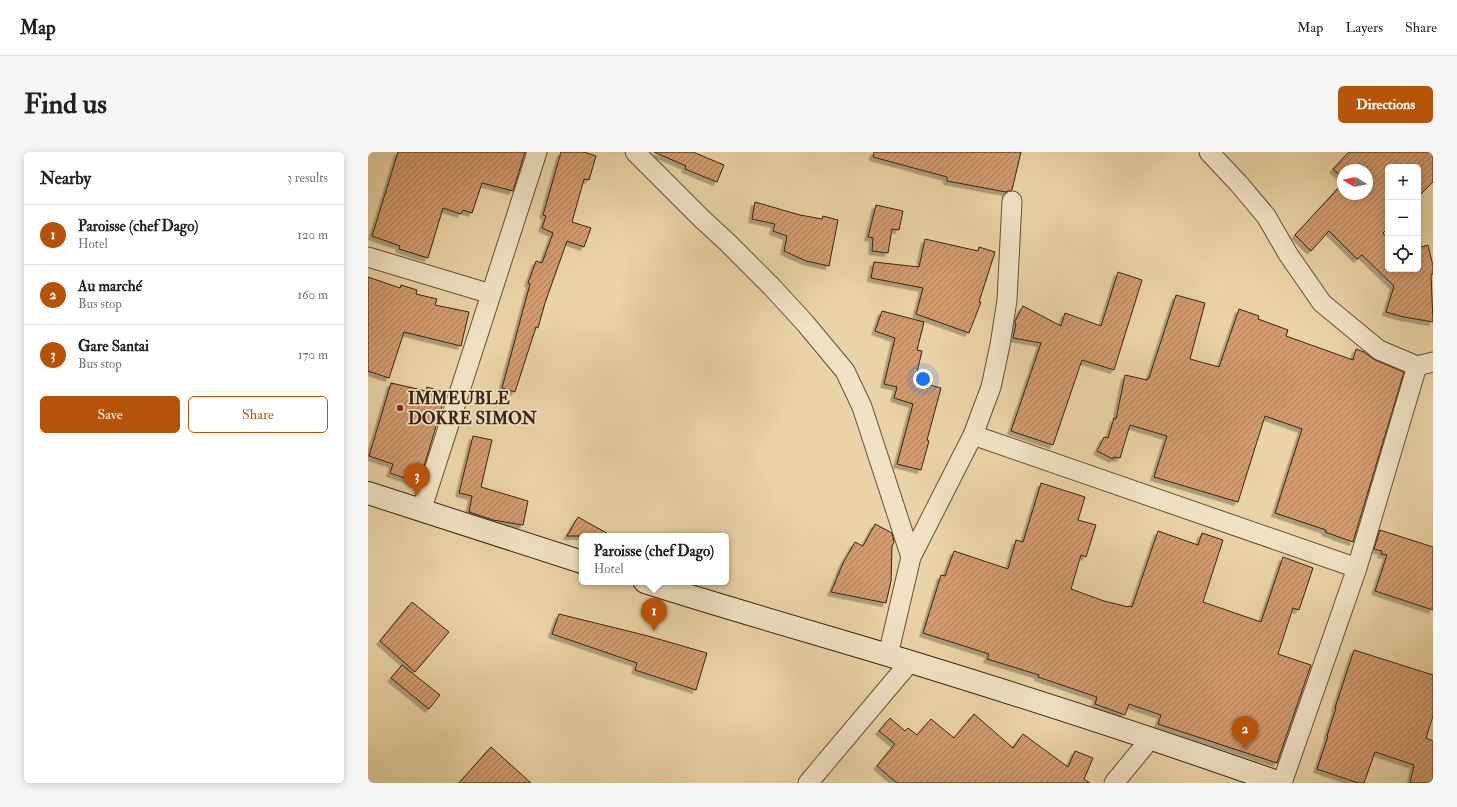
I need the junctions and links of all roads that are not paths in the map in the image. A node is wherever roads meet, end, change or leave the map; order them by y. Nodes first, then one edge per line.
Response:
1 (537, 152) edge
2 (635, 152) edge
3 (1209, 152) edge
4 (1012, 201) dead end
5 (368, 257) edge
6 (491, 294) junction
7 (1425, 364) edge
8 (973, 435) junction
9 (368, 493) edge
10 (421, 511) junction
11 (911, 557) junction
12 (579, 561) edge
13 (1357, 568) junction
14 (654, 585) edge
15 (888, 655) junction
16 (910, 662) junction
17 (1151, 738) junction
18 (808, 783) edge
19 (1114, 783) edge
20 (1281, 783) edge

1 - 6 street
2 - 11 street
3 - 7 street
4 - 8 street
5 - 6 street
6 - 10 street
7 - 13 street
8 - 11 street
8 - 13 street
9 - 10 street
10 - 12 street
11 - 15 street
13 - 20 street
14 - 15 street
15 - 16 street
16 - 17 street
16 - 18 street
17 - 19 street
17 - 20 street

